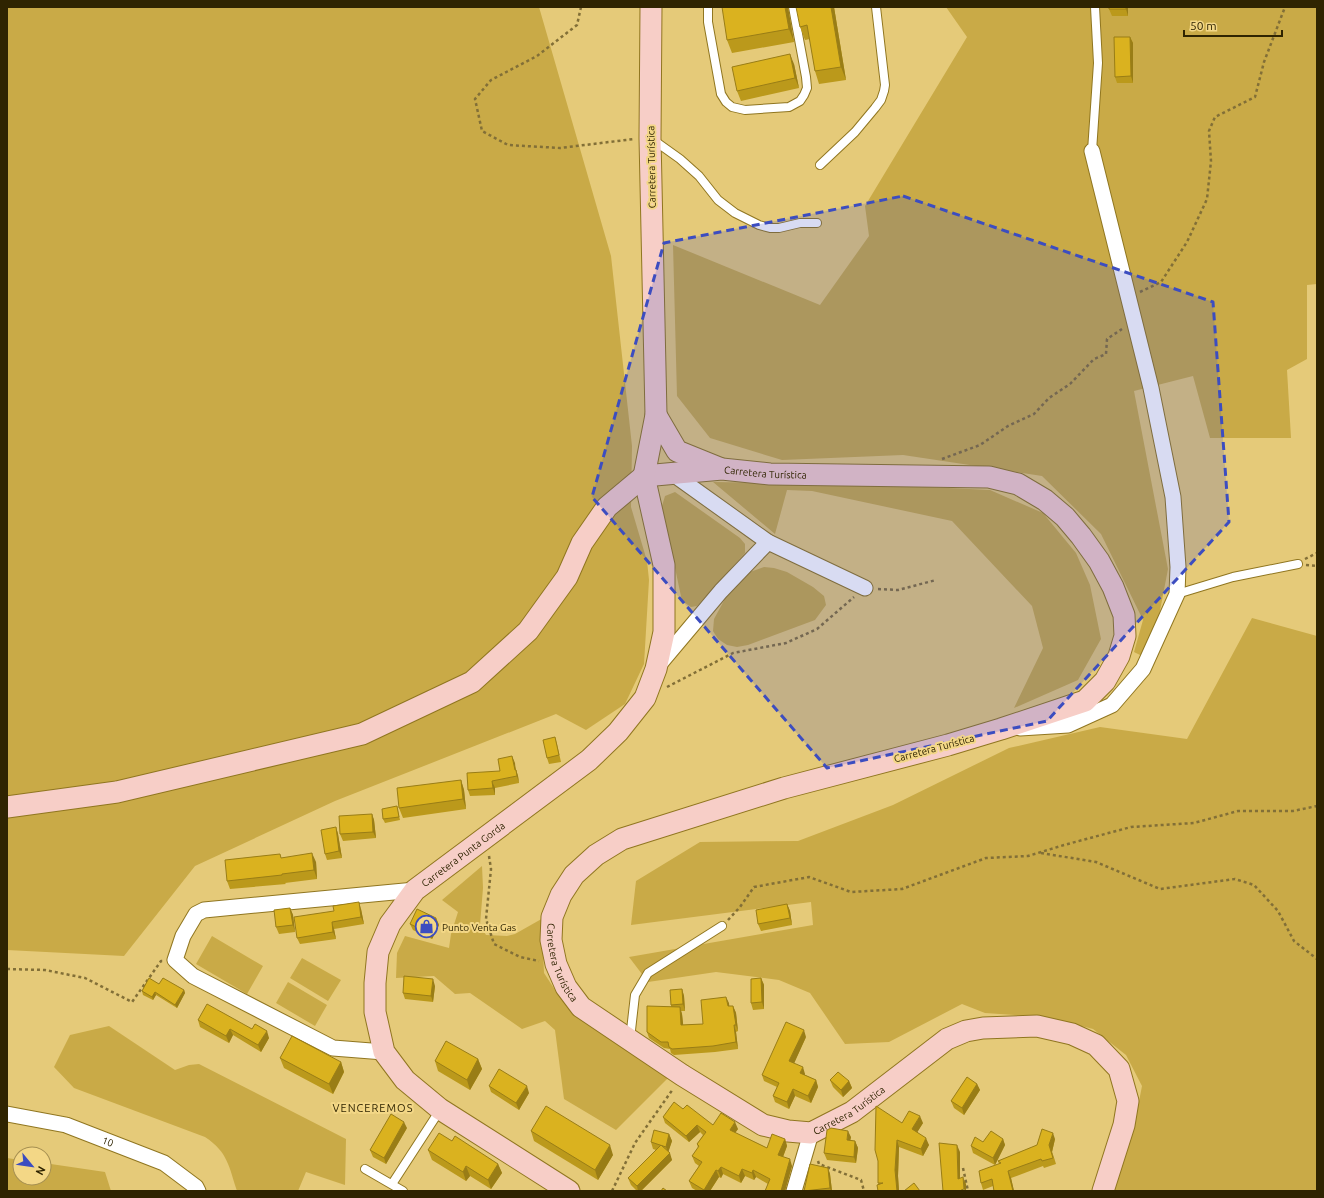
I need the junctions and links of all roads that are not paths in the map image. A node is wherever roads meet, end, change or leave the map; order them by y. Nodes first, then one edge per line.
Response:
1 (651, 7) edge
2 (708, 7) edge
3 (793, 7) edge
4 (876, 7) edge
5 (1095, 7) edge
6 (650, 138) junction
7 (1092, 151) joint
8 (820, 165) dead end
9 (816, 224) dead end
10 (656, 415) junction
11 (722, 469) junction
12 (673, 474) junction
13 (644, 476) junction
14 (768, 542) junction
15 (1298, 564) dead end
16 (865, 588) road end
17 (1177, 594) junction
18 (656, 668) junction
19 (1001, 729) junction
20 (7, 807) edge
21 (415, 890) junction
22 (722, 926) road end
23 (630, 1040) junction
24 (384, 1052) junction
25 (440, 1109) junction
26 (7, 1114) edge
27 (811, 1133) junction
28 (365, 1169) dead end
29 (392, 1184) junction
30 (198, 1191) edge
31 (403, 1191) edge
32 (569, 1191) edge
33 (794, 1191) edge
34 (1103, 1191) edge

1 - 6 main road, Carretera Turística
2 - 3 lane
4 - 8 lane
5 - 7 lane
6 - 9 lane
6 - 10 main road, Carretera Turística
7 - 17 street
10 - 11 main road
10 - 13 main road, Carretera Turística
11 - 12 main road, Carretera Turística
11 - 19 main road, Carretera Turística
12 - 13 main road, Carretera Turística
12 - 14 street
13 - 18 main road, Carretera Punta Gorda
13 - 20 main road
14 - 16 street
14 - 18 street
15 - 17 lane
17 - 19 street
18 - 21 main road, Carretera Punta Gorda
19 - 23 main road, Carretera Turística
21 - 24 main road, Carretera Punta Gorda
21 - 24 street
22 - 23 lane
23 - 27 main road, Carretera Turística
24 - 25 main road, Carretera Punta Gorda
25 - 29 lane
25 - 32 main road, Carretera Punta Gorda
26 - 30 street, 10
27 - 33 street
27 - 34 main road, Carretera Turística
28 - 29 lane
29 - 31 lane

